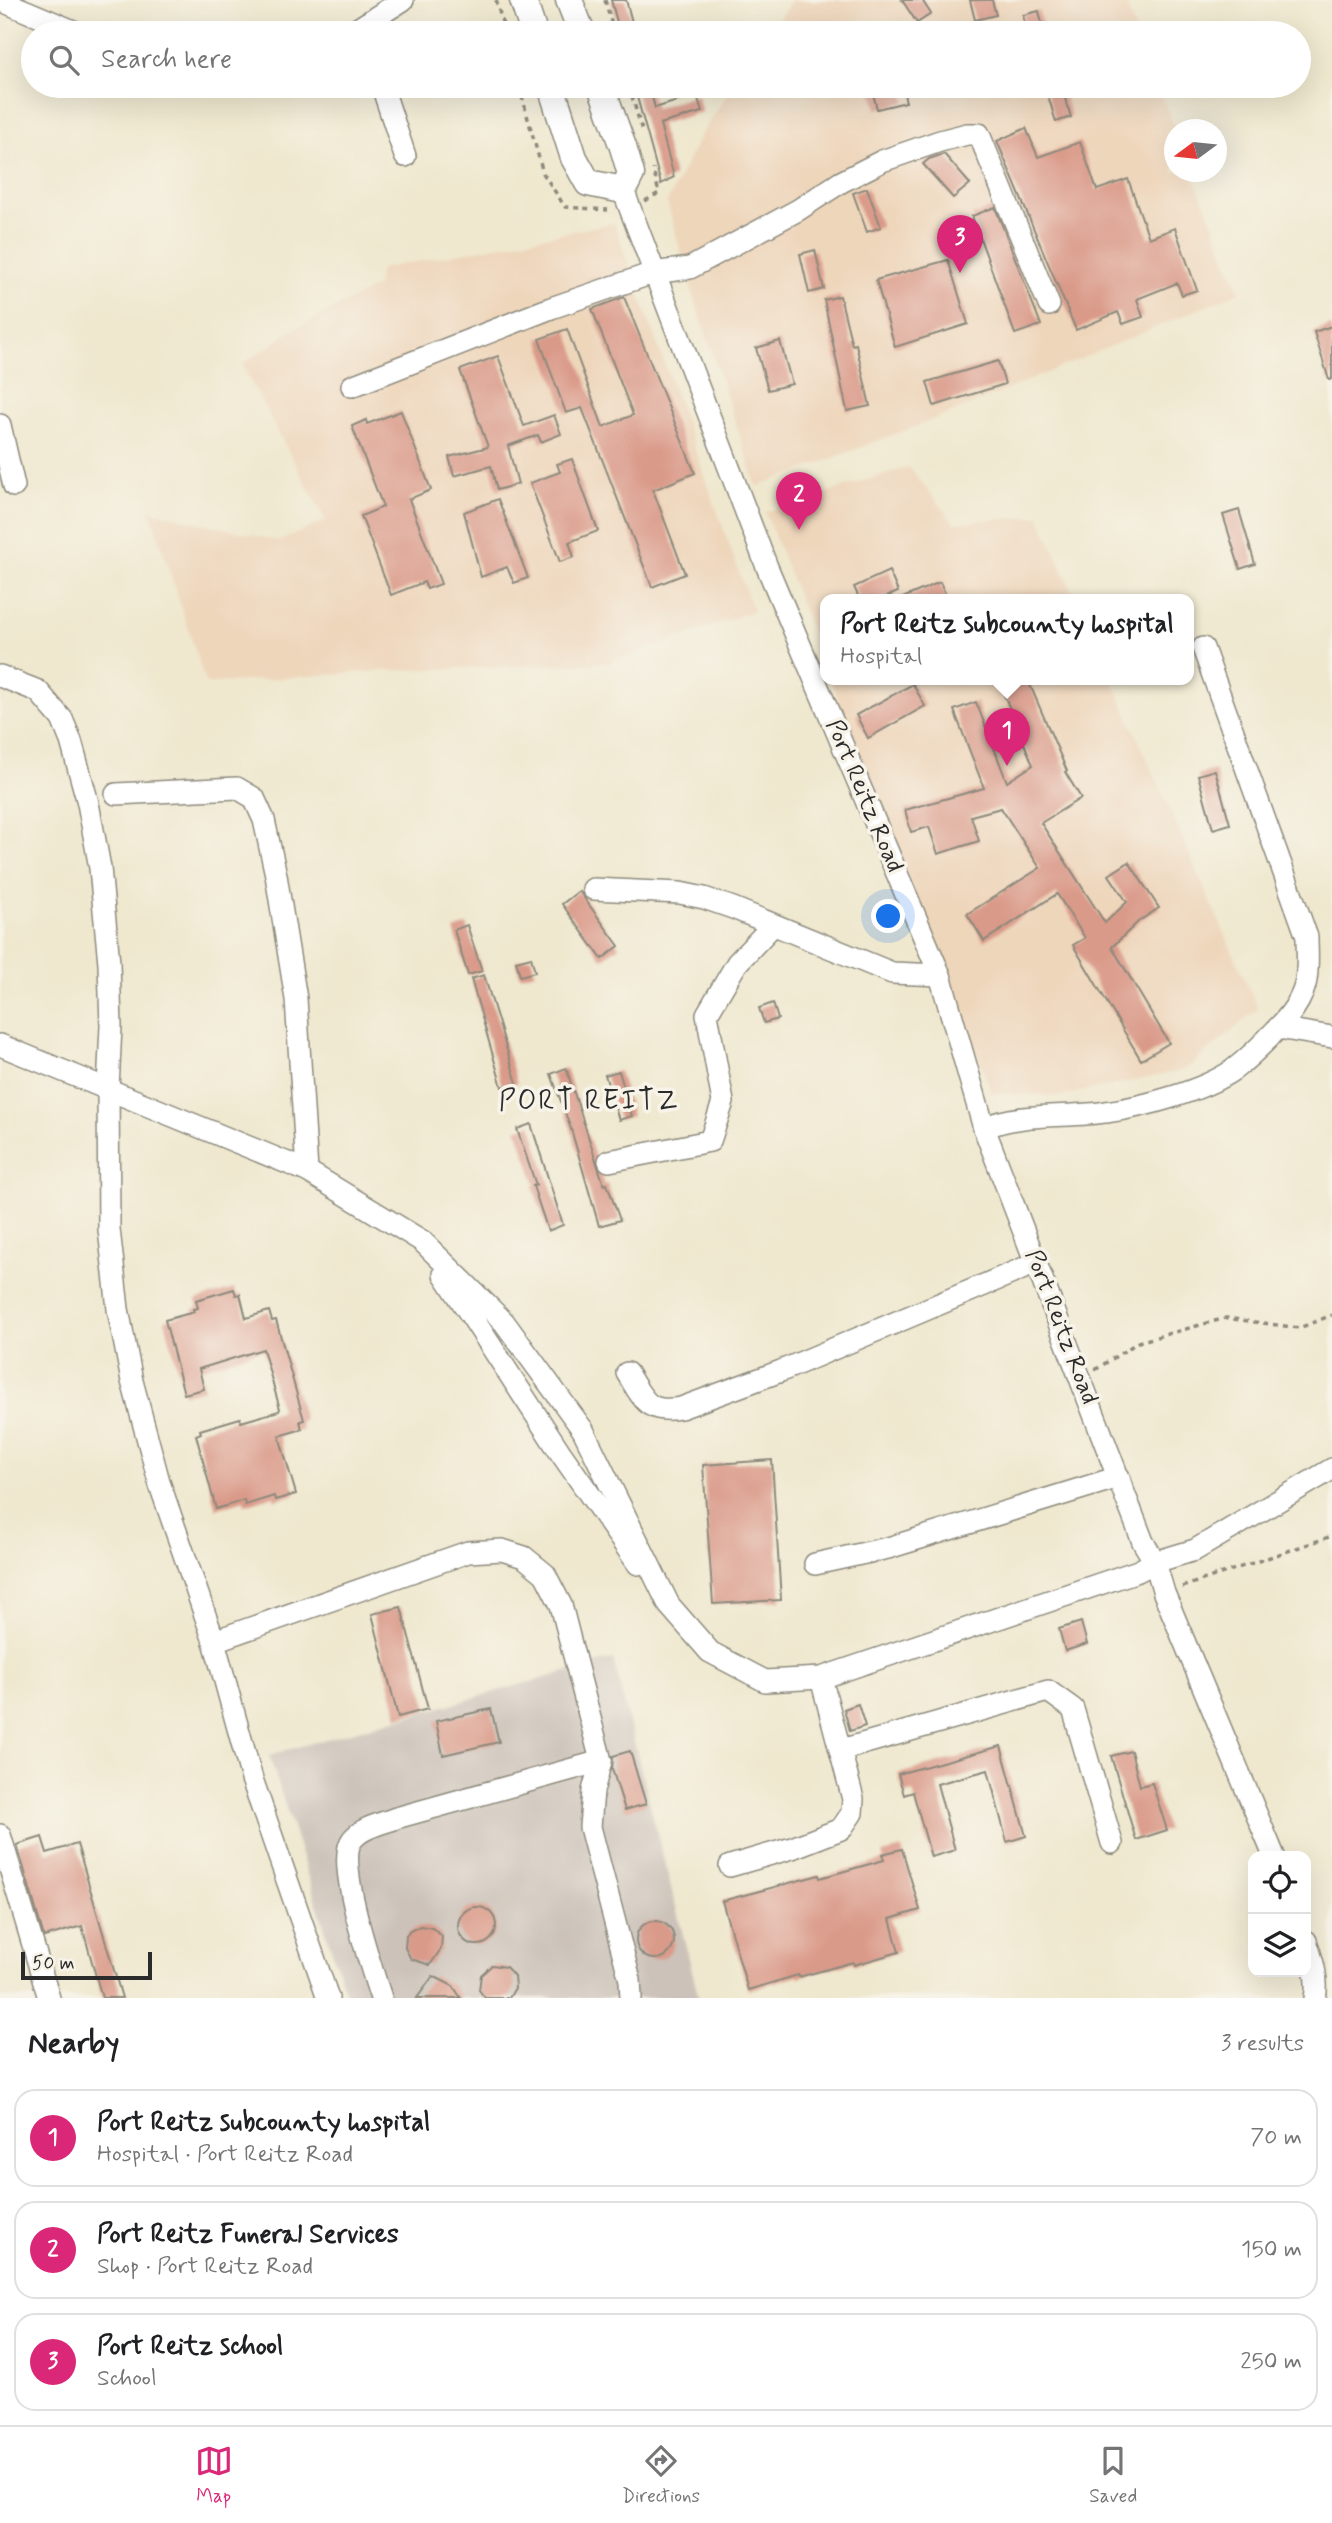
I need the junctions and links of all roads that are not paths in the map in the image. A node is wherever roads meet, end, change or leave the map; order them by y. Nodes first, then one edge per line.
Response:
1 (0, 0) edge
2 (403, 0) edge
3 (523, 0) edge
4 (569, 0) edge
5 (50, 21) edge
6 (372, 21) edge
7 (530, 21) edge
8 (577, 21) edge
9 (386, 98) edge
10 (555, 98) edge
11 (606, 98) edge
12 (405, 156) dead end
13 (623, 190) junction
14 (653, 273) junction
15 (1049, 305) dead end
16 (352, 386) dead end
17 (0, 425) edge
18 (14, 486) dead end
19 (1203, 648) dead end
20 (0, 676) edge
21 (116, 794) dead end
22 (593, 888) dead end
23 (773, 925) junction
24 (940, 975) junction
25 (1279, 1028) junction
26 (1332, 1037) edge
27 (0, 1045) edge
28 (108, 1089) junction
29 (984, 1128) junction
30 (608, 1161) dead end
31 (307, 1171) junction
32 (422, 1241) junction
33 (1036, 1263) junction
34 (627, 1373) dead end
35 (1332, 1469) edge
36 (1119, 1477) junction
37 (1155, 1562) junction
38 (815, 1564) dead end
39 (669, 1605) junction
40 (214, 1641) junction
41 (821, 1678) junction
42 (841, 1750) junction
43 (601, 1761) junction
44 (0, 1835) edge
45 (1112, 1843) dead end
46 (1272, 1851) edge
47 (730, 1866) dead end
48 (1311, 1954) edge
49 (49, 1998) edge
50 (328, 1998) edge
51 (381, 1998) edge
52 (631, 1998) edge
53 (1315, 1998) edge

1 - 5 street
2 - 6 street
3 - 7 main road
4 - 8 main road
9 - 12 street
10 - 13 main road
11 - 13 main road, Port Reitz Road
13 - 14 street, Port Reitz Road
14 - 15 street
14 - 16 street
14 - 24 street, Port Reitz Road
17 - 18 street
19 - 25 street
20 - 28 street
21 - 31 street
22 - 23 street
23 - 24 street
23 - 30 street
24 - 29 street, Port Reitz Road
25 - 26 street
25 - 29 street
27 - 28 street
28 - 31 street
28 - 40 street
29 - 33 street, Port Reitz Road
31 - 32 street
32 - 39 street
32 - 39 street
33 - 34 street
33 - 36 street, Port Reitz Road
35 - 37 street
36 - 37 street, Port Reitz Road
36 - 38 street
37 - 41 street
37 - 46 street, Port Reitz Road
39 - 41 street
40 - 43 street
40 - 50 street
41 - 42 street
42 - 45 street
42 - 47 street
43 - 51 street
43 - 52 street
44 - 49 street
48 - 53 street

